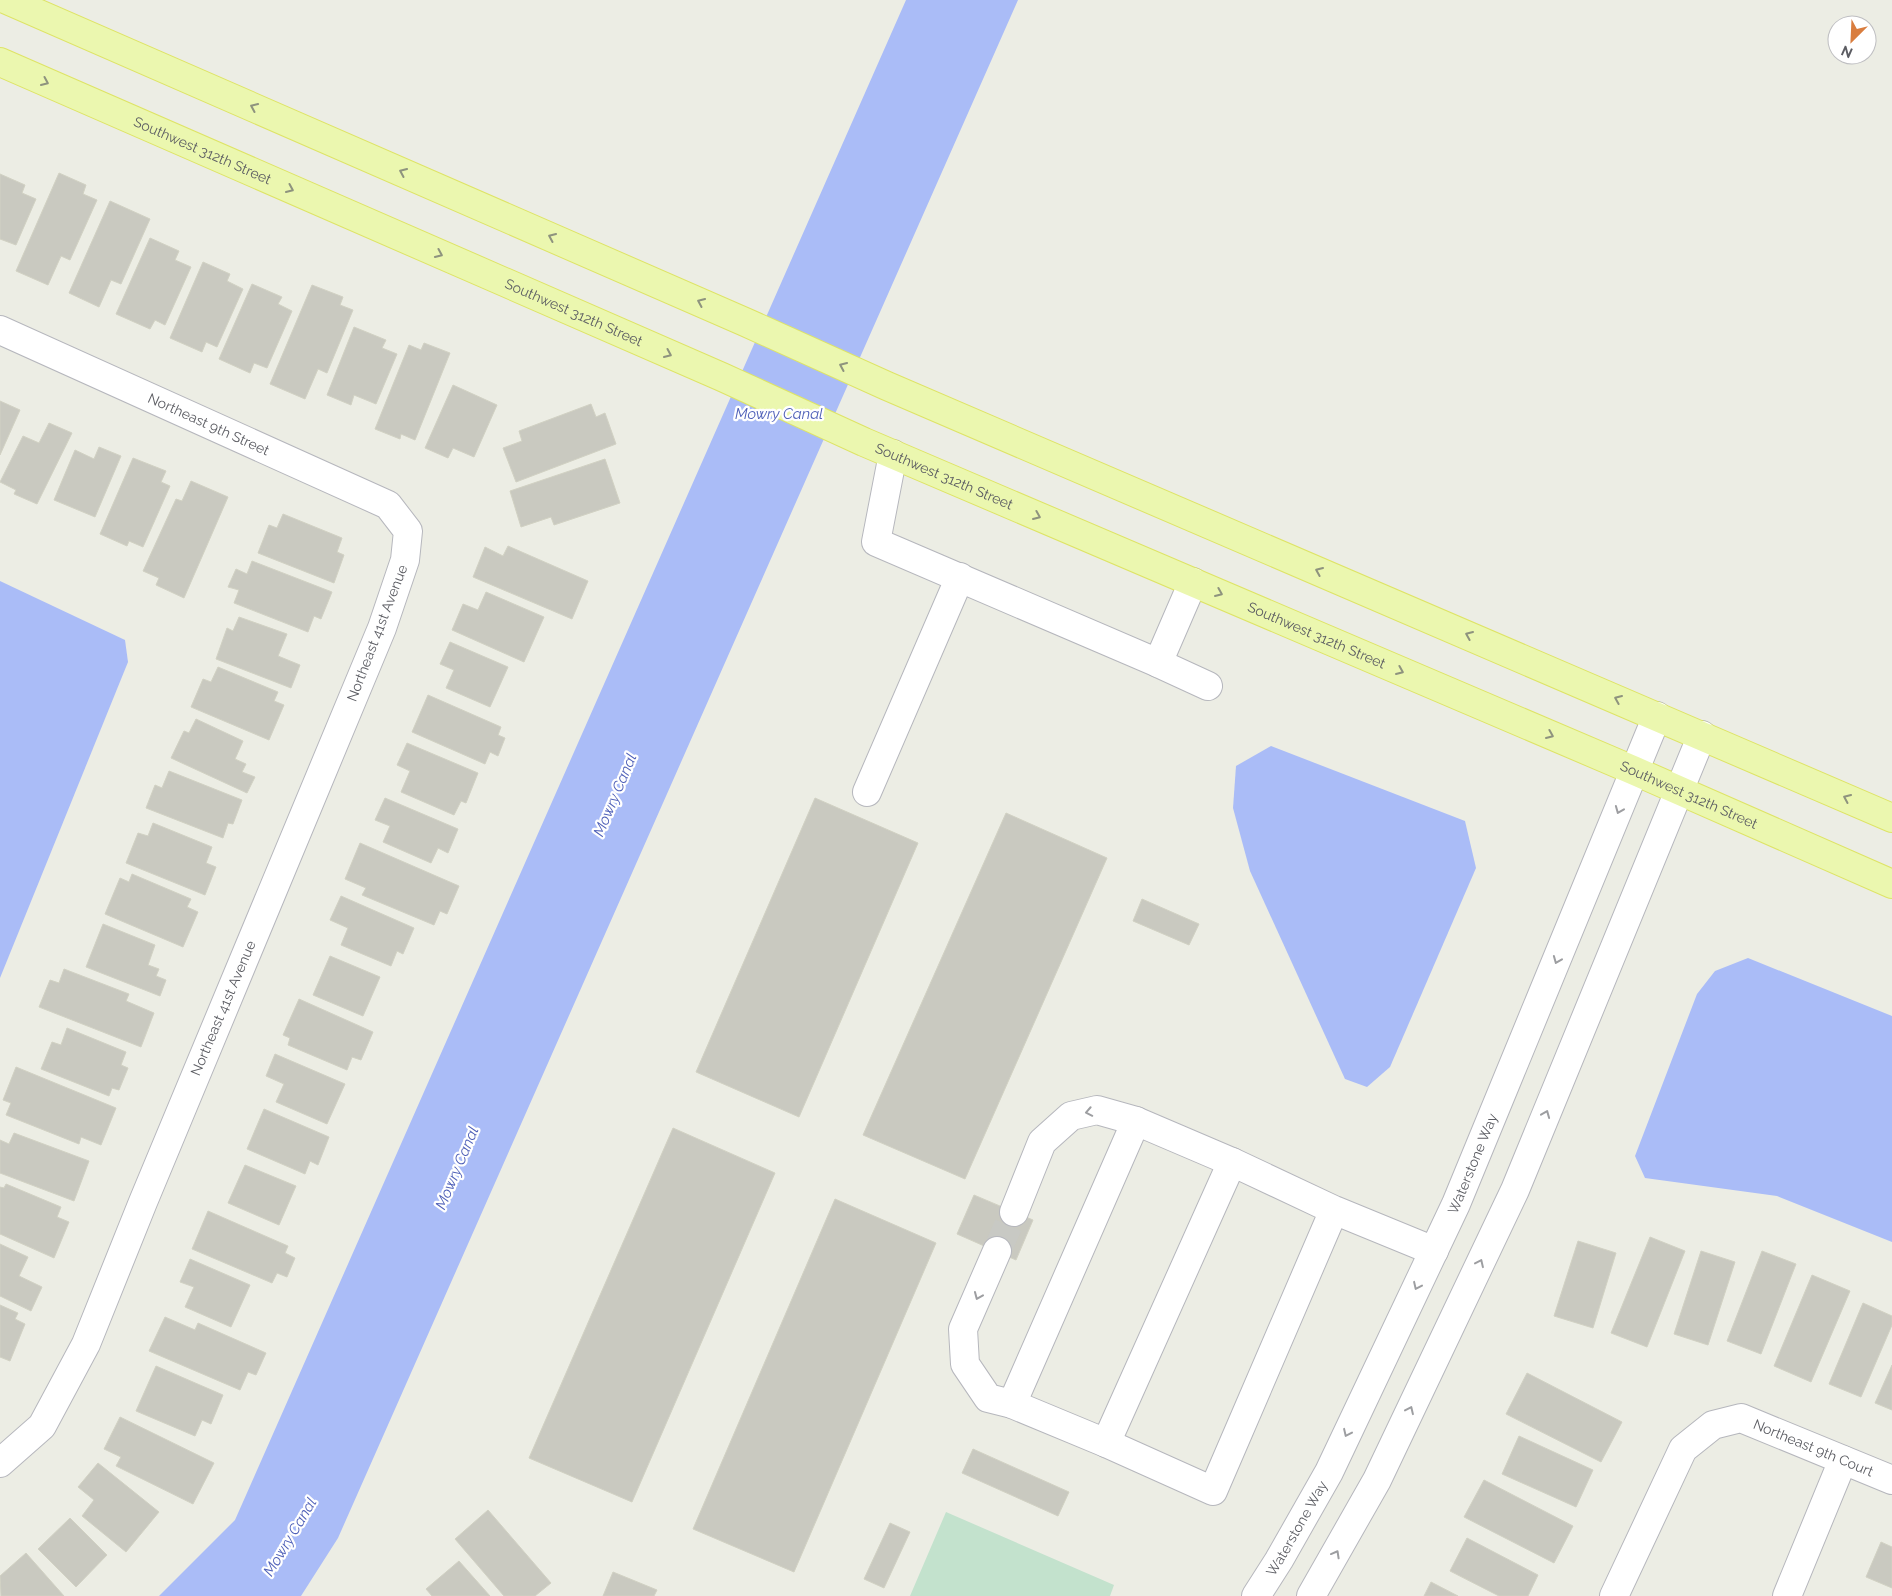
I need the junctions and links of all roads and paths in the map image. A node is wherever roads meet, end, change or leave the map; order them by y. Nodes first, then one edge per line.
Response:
1 (7, 0) edge
2 (0, 62) edge
3 (0, 330) edge
4 (893, 454) junction
5 (408, 531) joint
6 (960, 578) junction
7 (1193, 582) junction
8 (1158, 663) junction
9 (1208, 686) dead end
10 (1658, 716) junction
11 (1702, 735) junction
12 (1635, 771) junction
13 (1679, 791) junction
14 (866, 792) dead end
15 (1892, 818) edge
16 (1892, 884) edge
17 (1136, 1121) junction
18 (1232, 1162) junction
19 (1334, 1210) junction
20 (1014, 1212) tunnel mouth
21 (997, 1251) tunnel mouth
22 (1434, 1251) junction
23 (1012, 1404) junction
24 (1106, 1443) junction
25 (1843, 1460) junction
26 (0, 1464) edge
27 (1892, 1480) edge
28 (1623, 1593) edge
29 (1256, 1596) edge
30 (1311, 1596) edge
31 (1787, 1596) edge

10 -> 1 main road
2 -> 4 main road, Southwest 312th Street
3 - 5 street, Northeast 9th Street
4 - 6 street
4 -> 7 main road, Southwest 312th Street
5 - 26 street, Northeast 41st Avenue
6 - 8 street
6 - 14 street
7 - 8 street
7 -> 12 main road, Southwest 312th Street
8 - 9 street
10 - 11 main road
10 - 12 street, Waterstone Way
11 - 13 street
15 -> 11 main road
12 - 13 main road, Southwest 312th Street
12 -> 22 street, Waterstone Way
13 - 16 main road, Southwest 312th Street
30 -> 13 street
17 - 18 street
17 -> 20 street
17 - 23 street
18 - 19 street
18 - 24 street
19 - 22 street
19 - 24 street
21 -> 23 street
22 -> 29 street, Waterstone Way
23 - 24 street
25 - 27 street, Northeast 9th Court
25 - 28 street, Northeast 9th Court
25 - 31 street

